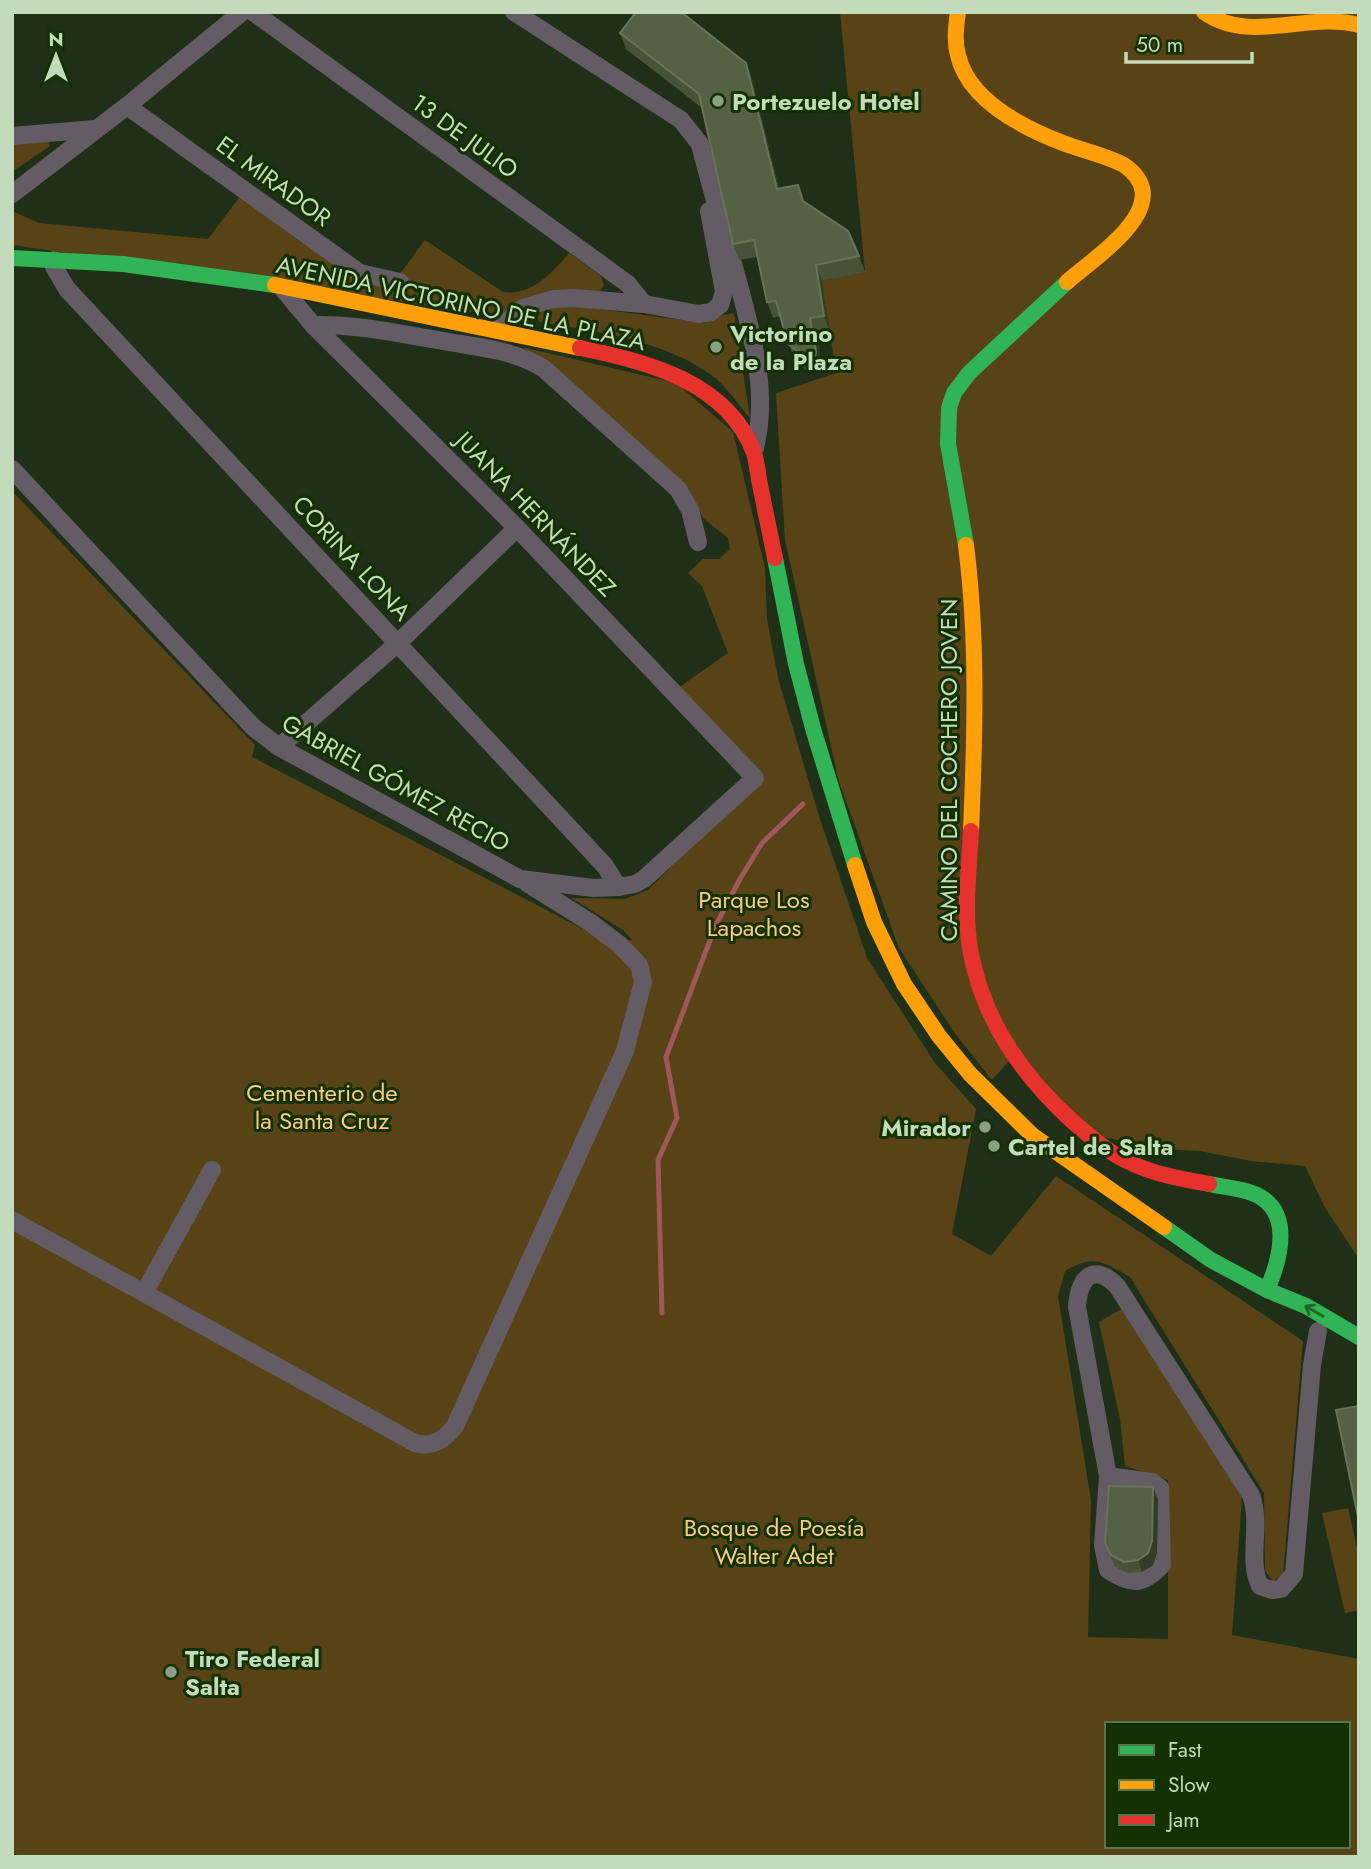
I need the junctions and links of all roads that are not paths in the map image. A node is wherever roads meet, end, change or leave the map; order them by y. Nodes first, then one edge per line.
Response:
1 (242, 12) edge
2 (253, 12) edge
3 (514, 12) edge
4 (958, 12) edge
5 (1204, 12) edge
6 (1359, 25) edge
7 (127, 106) junction
8 (95, 129) junction
9 (12, 136) edge
10 (707, 172) junction
11 (12, 194) edge
12 (12, 258) edge
13 (54, 260) junction
14 (400, 282) dead end
15 (281, 286) junction
16 (644, 304) junction
17 (313, 325) junction
18 (497, 330) junction
19 (754, 454) junction
20 (12, 469) edge
21 (517, 528) junction
22 (698, 542) dead end
23 (398, 643) junction
24 (279, 747) junction
25 (520, 879) junction
26 (618, 887) junction
27 (212, 1170) dead end
28 (12, 1220) edge
29 (1267, 1290) junction
30 (144, 1293) junction
31 (1318, 1331) junction
32 (1359, 1337) edge
33 (1359, 1354) edge
34 (1108, 1476) junction

1 - 7 street
2 - 16 street, 13 DE JULIO
3 - 10 street
4 - 29 main road, CAMINO DEL COCHERO JOVEN
5 - 6 main road
7 - 8 street
7 - 14 street, EL MIRADOR
8 - 9 street
8 - 11 street
10 - 16 street
10 - 19 street
12 - 13 main road, AVENIDA VICTORINO DE LA PLAZA
13 - 15 main road, AVENIDA VICTORINO DE LA PLAZA
13 - 23 street, CORINA LONA
15 - 17 street, JUANA HERNÁNDEZ
15 - 18 main road, AVENIDA VICTORINO DE LA PLAZA
16 - 18 street
17 - 21 street, JUANA HERNÁNDEZ
17 - 22 street
18 - 19 main road, AVENIDA VICTORINO DE LA PLAZA
19 - 29 main road, AVENIDA VICTORINO DE LA PLAZA
20 - 24 street, GABRIEL GÓMEZ RECIO
21 - 23 street
21 - 26 street, JUANA HERNÁNDEZ
23 - 24 street
23 - 26 street, CORINA LONA
24 - 25 street, GABRIEL GÓMEZ RECIO
25 - 26 street, GABRIEL GÓMEZ RECIO
25 - 30 street
27 - 30 street
28 - 30 street
29 - 31 main road
32 -> 29 main road
31 - 33 main road
31 - 34 street
34 - 34 street

